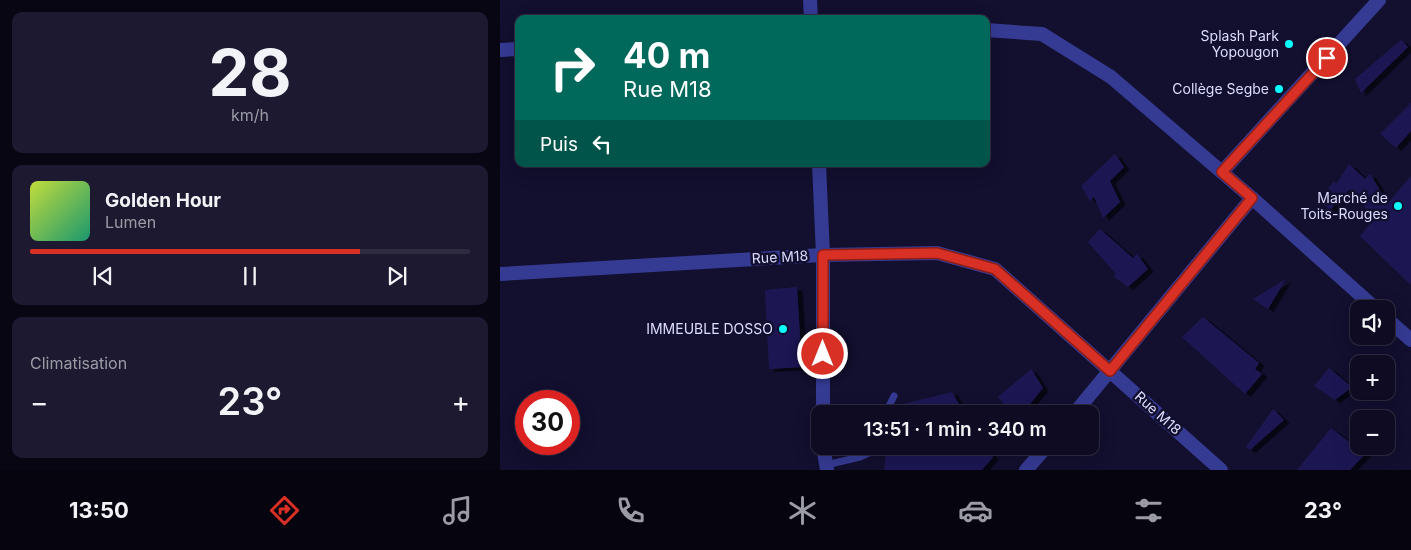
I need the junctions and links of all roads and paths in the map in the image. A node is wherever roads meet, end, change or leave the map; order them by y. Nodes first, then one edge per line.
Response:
1 (810, 0) edge
2 (1379, 0) edge
3 (811, 15) edge
4 (990, 30) edge
5 (515, 49) edge
6 (500, 50) edge
7 (819, 167) edge
8 (1222, 172) junction
9 (1252, 198) junction
10 (823, 255) junction
11 (500, 274) edge
12 (1366, 300) edge
13 (1395, 326) edge
14 (1411, 340) edge
15 (1110, 371) junction
16 (894, 396) dead end
17 (823, 405) edge
18 (890, 405) edge
19 (1082, 405) edge
20 (824, 455) edge
21 (865, 455) edge
22 (1039, 455) edge
23 (826, 468) edge
24 (1026, 470) edge
25 (1221, 470) edge

1 - 3 street
2 - 8 street
4 - 8 street
5 - 6 street
7 - 10 street
8 - 9 street
9 - 12 street
9 - 15 street
10 - 11 street, Rue M18
10 - 15 street, Rue M18
10 - 17 street
13 - 14 street
15 - 19 street
15 - 25 street, Rue M18
16 - 18 lane
20 - 23 street
21 - 23 lane
22 - 24 street

